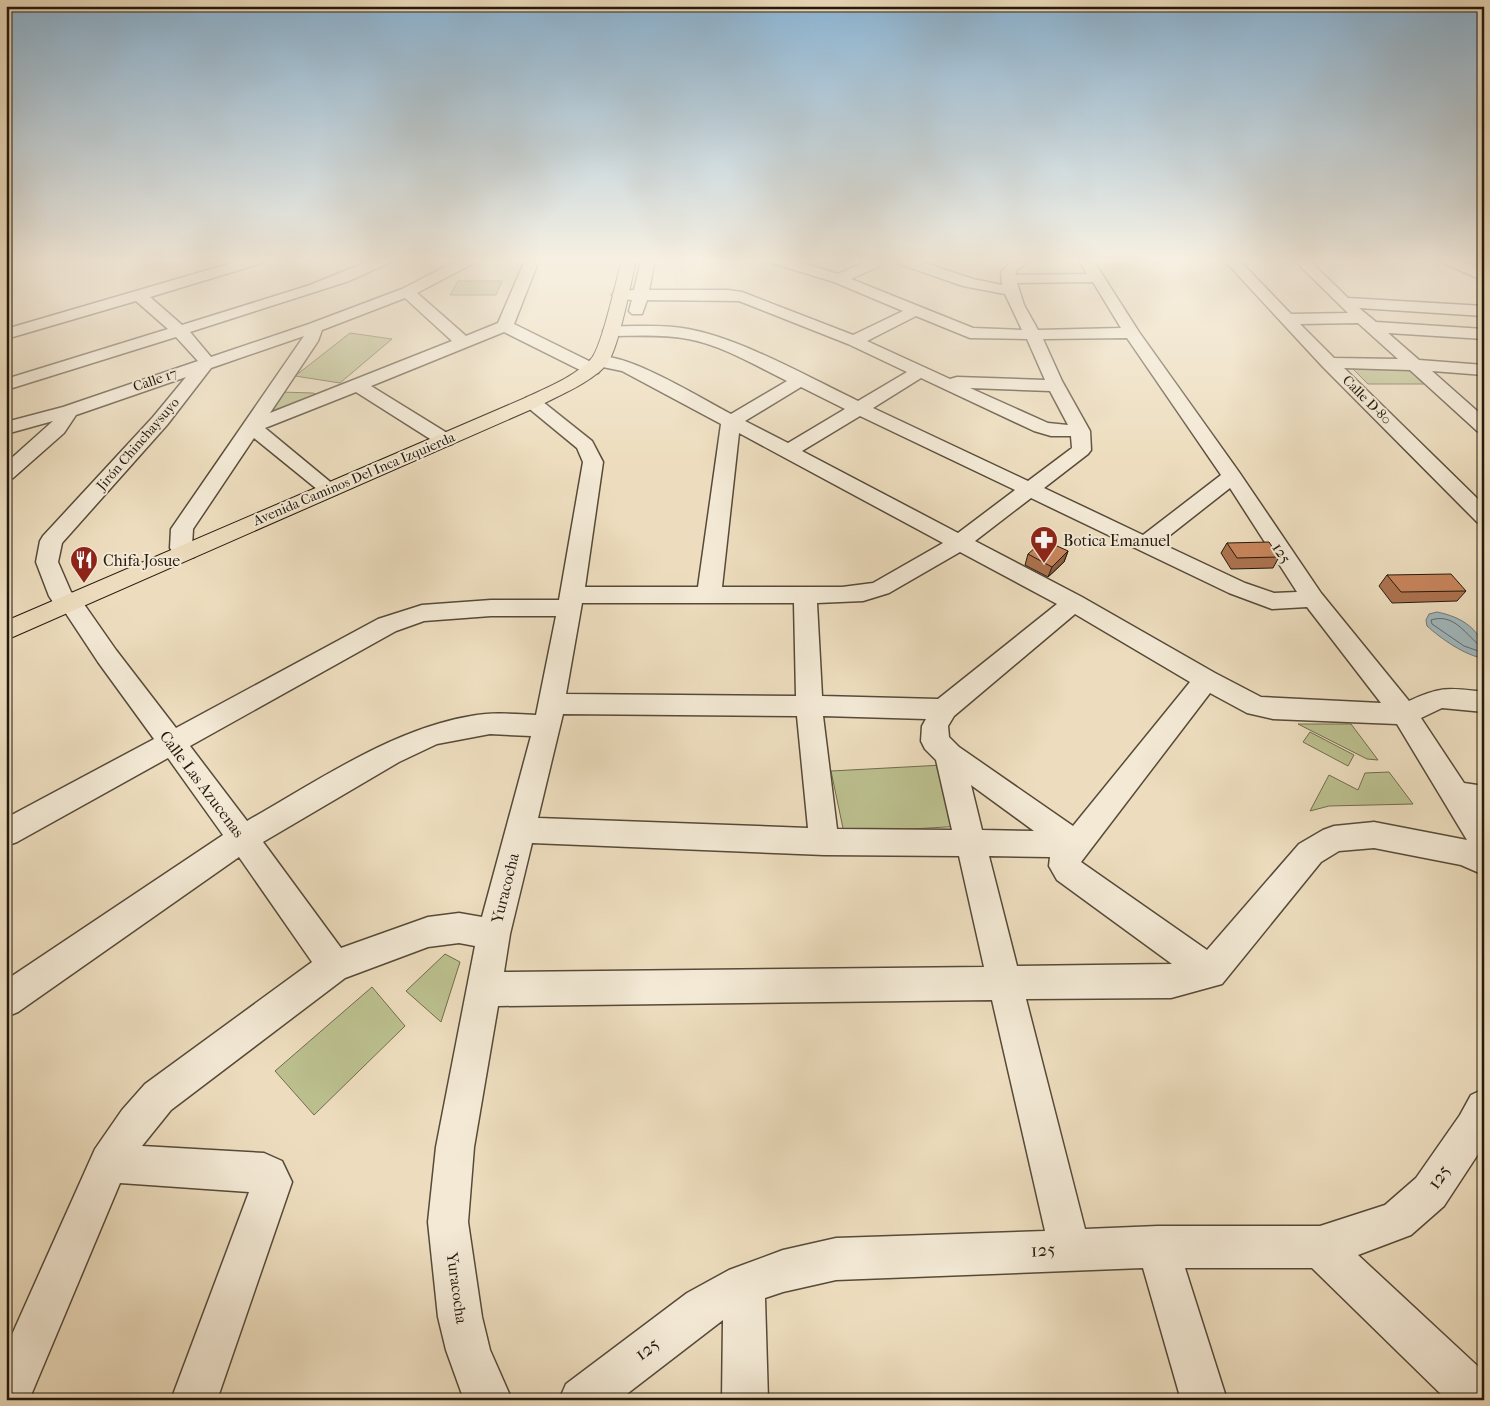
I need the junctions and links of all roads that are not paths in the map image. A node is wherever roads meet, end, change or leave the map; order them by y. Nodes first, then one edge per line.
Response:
1 (35, 326) edge
2 (174, 326) edge
3 (197, 326) edge
4 (319, 326) edge
5 (445, 326) edge
6 (505, 326) joint
7 (612, 326) edge
8 (634, 326) edge
9 (815, 326) edge
10 (885, 326) edge
11 (952, 326) edge
12 (1030, 326) edge
13 (1127, 326) edge
14 (1293, 326) edge
15 (1371, 326) edge
16 (1396, 326) edge
17 (315, 327) junction
18 (180, 331) junction
19 (611, 331) junction
20 (632, 332) junction
21 (1132, 333) junction
22 (6, 334) edge
23 (1032, 334) junction
24 (1484, 334) edge
25 (854, 341) junction
26 (464, 343) junction
27 (207, 362) junction
28 (1329, 363) junction
29 (603, 365) junction
30 (1416, 365) junction
31 (1484, 370) edge
32 (920, 371) junction
33 (799, 381) junction
34 (946, 382) junction
35 (6, 385) edge
36 (357, 385) junction
37 (1056, 386) junction
38 (532, 402) junction
39 (1462, 407) junction
40 (858, 408) junction
41 (1484, 409) edge
42 (68, 411) junction
43 (731, 422) junction
44 (252, 427) junction
45 (1484, 427) edge
46 (6, 428) edge
47 (1081, 431) junction
48 (445, 440) junction
49 (787, 452) junction
50 (6, 474) edge
51 (1232, 476) junction
52 (330, 490) junction
53 (1030, 490) junction
54 (1484, 517) edge
55 (960, 542) junction
56 (1145, 544) junction
57 (186, 552) junction
58 (709, 595) junction
59 (805, 595) junction
60 (1313, 600) junction
61 (571, 602) junction
62 (71, 603) junction
63 (1074, 603) junction
64 (6, 631) edge
65 (1206, 680) junction
66 (1484, 702) edge
67 (810, 706) junction
68 (944, 709) junction
69 (1405, 714) junction
70 (549, 715) junction
71 (171, 744) junction
72 (949, 755) junction
73 (1453, 794) junction
74 (1484, 798) edge
75 (520, 830) junction
76 (6, 834) edge
77 (243, 838) junction
78 (1484, 841) edge
79 (824, 842) junction
80 (971, 844) junction
81 (1076, 844) junction
82 (1484, 862) edge
83 (494, 934) junction
84 (334, 966) junction
85 (1210, 972) junction
86 (1005, 983) junction
87 (484, 989) junction
88 (6, 1000) edge
89 (1480, 1124) edge
90 (109, 1163) junction
91 (1158, 1247) junction
92 (1320, 1248) junction
93 (1070, 1249) junction
94 (744, 1285) junction
95 (1452, 1383) edge
96 (6, 1400) edge
97 (194, 1400) edge
98 (490, 1400) edge
99 (582, 1400) edge
100 (745, 1400) edge
101 (1204, 1400) edge
102 (1480, 1400) edge

1 - 22 street
2 - 18 street
3 - 18 street
4 - 17 street, Calle 17
5 - 26 street
6 - 26 street
6 - 29 street
7 - 19 main road
8 - 20 street
9 - 25 street
10 - 25 street
11 - 23 street
12 - 23 street
13 - 21 street, 125
14 - 28 street, Calle D-80
15 - 30 street
16 - 24 street
17 - 27 street, Calle 17
17 - 44 street
18 - 27 street
18 - 35 street
19 - 20 street
19 - 29 main road
20 - 29 street
20 - 33 street
21 - 23 street
21 - 51 street, 125
23 - 37 street
25 - 32 street
26 - 36 street
27 - 42 street, Calle 17
27 - 62 street, Jirón Chinchaysuyo
28 - 30 street
28 - 54 street, Calle D-80
29 - 38 main road, Avenida Caminos Del Inca Izquierda
29 - 43 street
30 - 31 street
30 - 39 street
32 - 34 street
32 - 40 street
33 - 40 street
33 - 43 street
34 - 37 street
34 - 47 street
36 - 44 street
36 - 48 street
37 - 47 street
38 - 48 main road, Avenida Caminos Del Inca Izquierda
38 - 61 street, Yuracocha
39 - 41 street
39 - 45 street
40 - 49 street
40 - 53 street
42 - 46 street, Calle 17
42 - 50 street
43 - 49 street
43 - 58 street
44 - 52 street
44 - 57 street
47 - 53 street
48 - 52 main road, Avenida Caminos Del Inca Izquierda
49 - 55 street
51 - 56 street
51 - 60 street, 125
52 - 57 main road, Avenida Caminos Del Inca Izquierda
53 - 55 street
53 - 56 street
55 - 59 street
55 - 63 street
56 - 60 street
57 - 62 main road, Avenida Caminos Del Inca Izquierda
58 - 59 street
58 - 61 street
59 - 67 street
60 - 69 street, 125
61 - 70 street, Yuracocha
61 - 71 street
62 - 64 main road, Avenida Caminos Del Inca Izquierda
62 - 71 street, Calle Las Azucenas
63 - 65 street
63 - 68 street
65 - 69 street
65 - 81 street
66 - 69 street
67 - 68 street
67 - 70 street
67 - 79 street
68 - 72 street
69 - 73 street, 125
70 - 75 street, Yuracocha
70 - 77 street
71 - 76 street
71 - 77 street, Calle Las Azucenas
72 - 80 street
72 - 81 street
73 - 74 street
73 - 78 street, 125
75 - 79 street
75 - 83 street, Yuracocha
77 - 84 street, Calle Las Azucenas
77 - 88 street
79 - 80 street
80 - 81 street
80 - 86 street
81 - 85 street
82 - 85 street
83 - 84 street
83 - 87 street, Yuracocha
84 - 90 street
85 - 86 street
86 - 87 street
86 - 93 street
87 - 98 street, Yuracocha
89 - 92 street, 125
90 - 96 street
90 - 97 street
91 - 92 street, 125
91 - 93 street, 125
91 - 101 street
92 - 95 street
93 - 94 street, 125
94 - 99 street, 125
94 - 100 street
95 - 102 street

